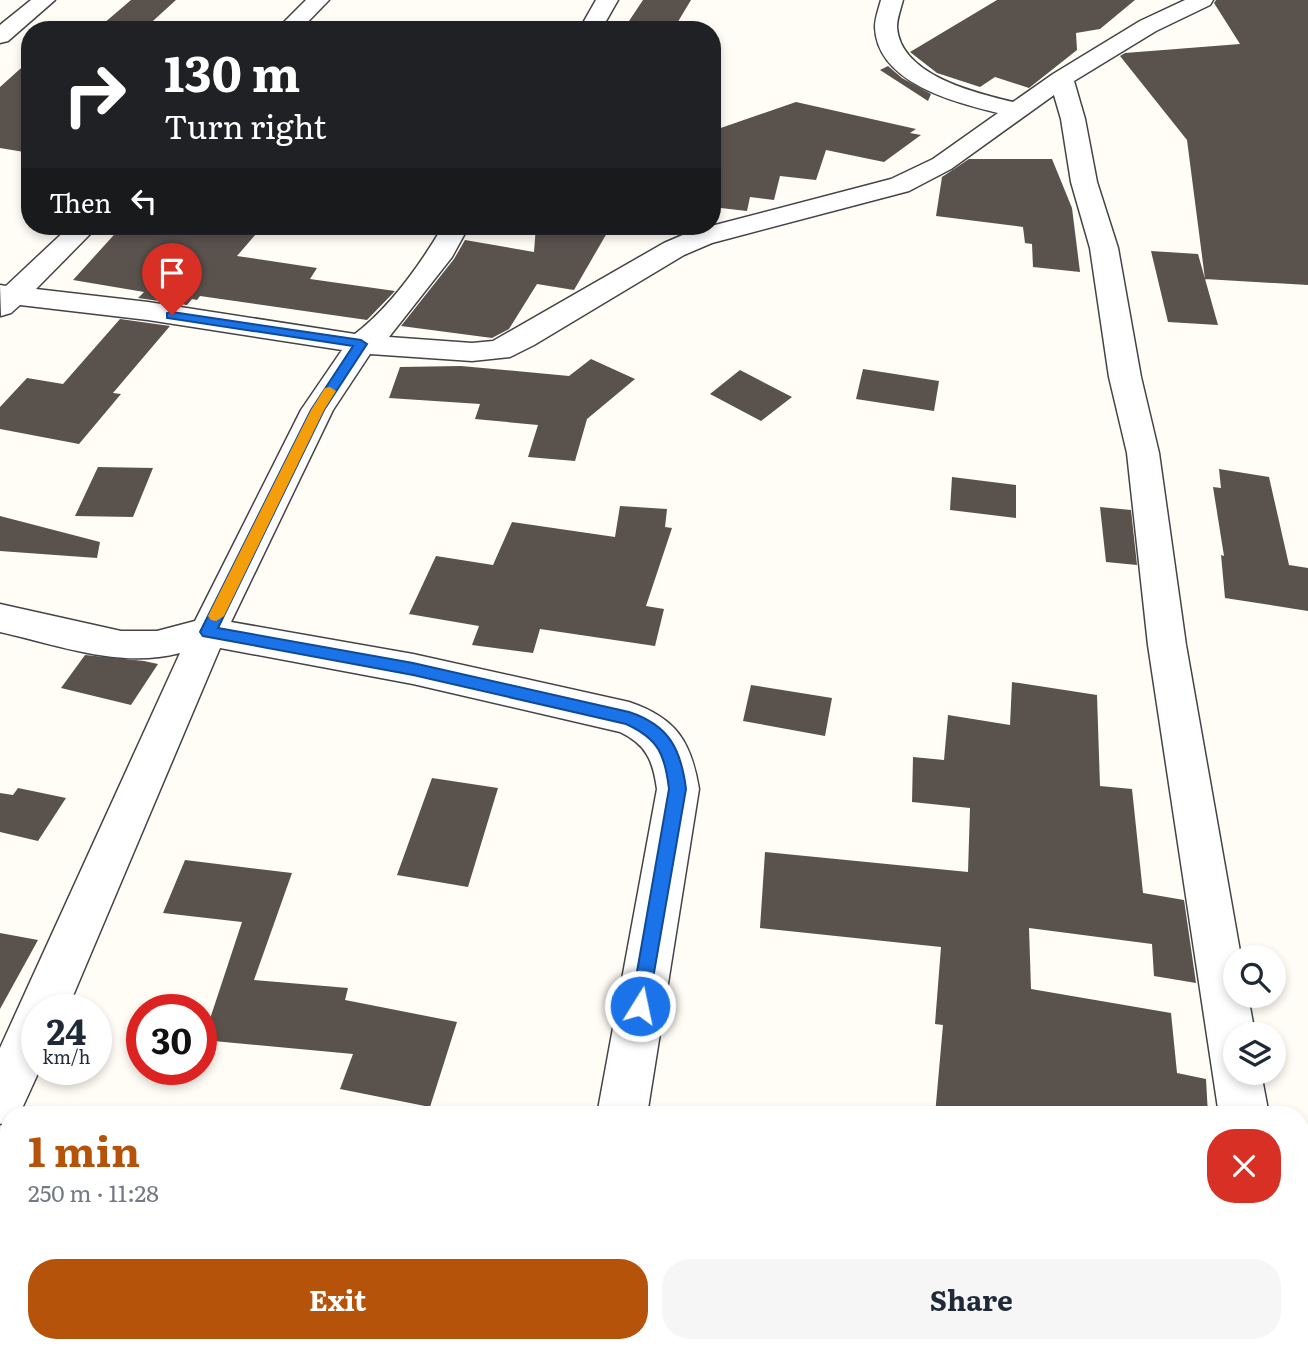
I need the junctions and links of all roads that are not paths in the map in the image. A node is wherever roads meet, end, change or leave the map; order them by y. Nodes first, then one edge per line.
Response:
1 (44, 0) edge
2 (318, 0) edge
3 (607, 0) edge
4 (892, 0) edge
5 (1202, 0) edge
6 (1179, 6) edge
7 (296, 21) edge
8 (595, 21) edge
9 (0, 36) edge
10 (1061, 79) junction
11 (1016, 110) junction
12 (721, 232) edge
13 (75, 235) edge
14 (451, 235) edge
15 (710, 235) edge
16 (4, 299) edge
17 (361, 344) junction
18 (0, 618) edge
19 (208, 632) junction
20 (50, 994) edge
21 (1229, 1022) edge
22 (21, 1057) edge
23 (1239, 1085) edge
24 (0, 1100) edge
25 (624, 1106) edge
26 (1242, 1106) edge

1 - 9 street
2 - 7 street
3 - 8 street
4 - 11 street
5 - 6 street
6 - 10 street
10 - 11 street
10 - 21 street
11 - 12 street
13 - 16 street
14 - 17 street
15 - 17 street
16 - 17 street
17 - 19 street
18 - 19 street
19 - 20 street
19 - 25 street
22 - 24 street
23 - 26 street

